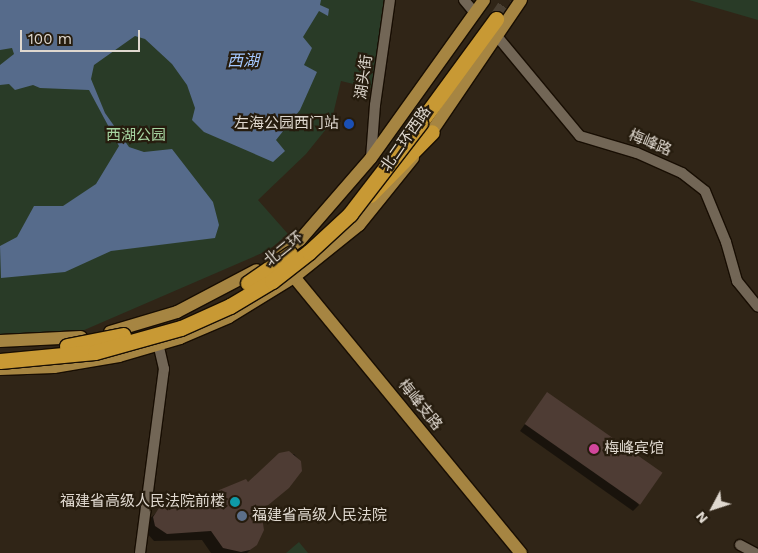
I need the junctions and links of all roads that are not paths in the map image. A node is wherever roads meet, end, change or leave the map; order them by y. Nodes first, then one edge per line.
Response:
1 (390, 0) edge
2 (464, 0) edge
3 (521, 0) edge
4 (485, 11) edge
5 (496, 35) junction
6 (422, 124) junction
7 (371, 158) junction
8 (350, 214) junction
9 (278, 256) junction
10 (294, 277) junction
11 (758, 306) edge
12 (0, 341) edge
13 (158, 344) junction
14 (0, 352) edge
15 (0, 360) edge
16 (0, 370) edge
17 (740, 545) dead end
18 (140, 553) edge
19 (521, 553) edge
20 (755, 553) edge

1 - 7 street, 湖头街
2 - 4 street
3 - 5 main road, 北二环西路
4 - 6 highway, 北二环
4 - 7 main road, 北二环西路
5 - 6 main road, 北二环西路
5 - 11 street, 梅峰路
6 - 8 highway, 北二环, bridge
6 - 8 highway, bridge
6 - 10 main road, 北二环西路
6 - 14 highway, 北二环, bridge
7 - 9 main road, 北二环西路
8 - 15 highway, 北二环, bridge
9 - 10 main road
9 - 12 main road, 北二环西路
10 - 13 main road, 北二环西路
10 - 19 main road, 梅峰支路
13 - 16 main road, 北二环西路
13 - 18 street
17 - 20 street

